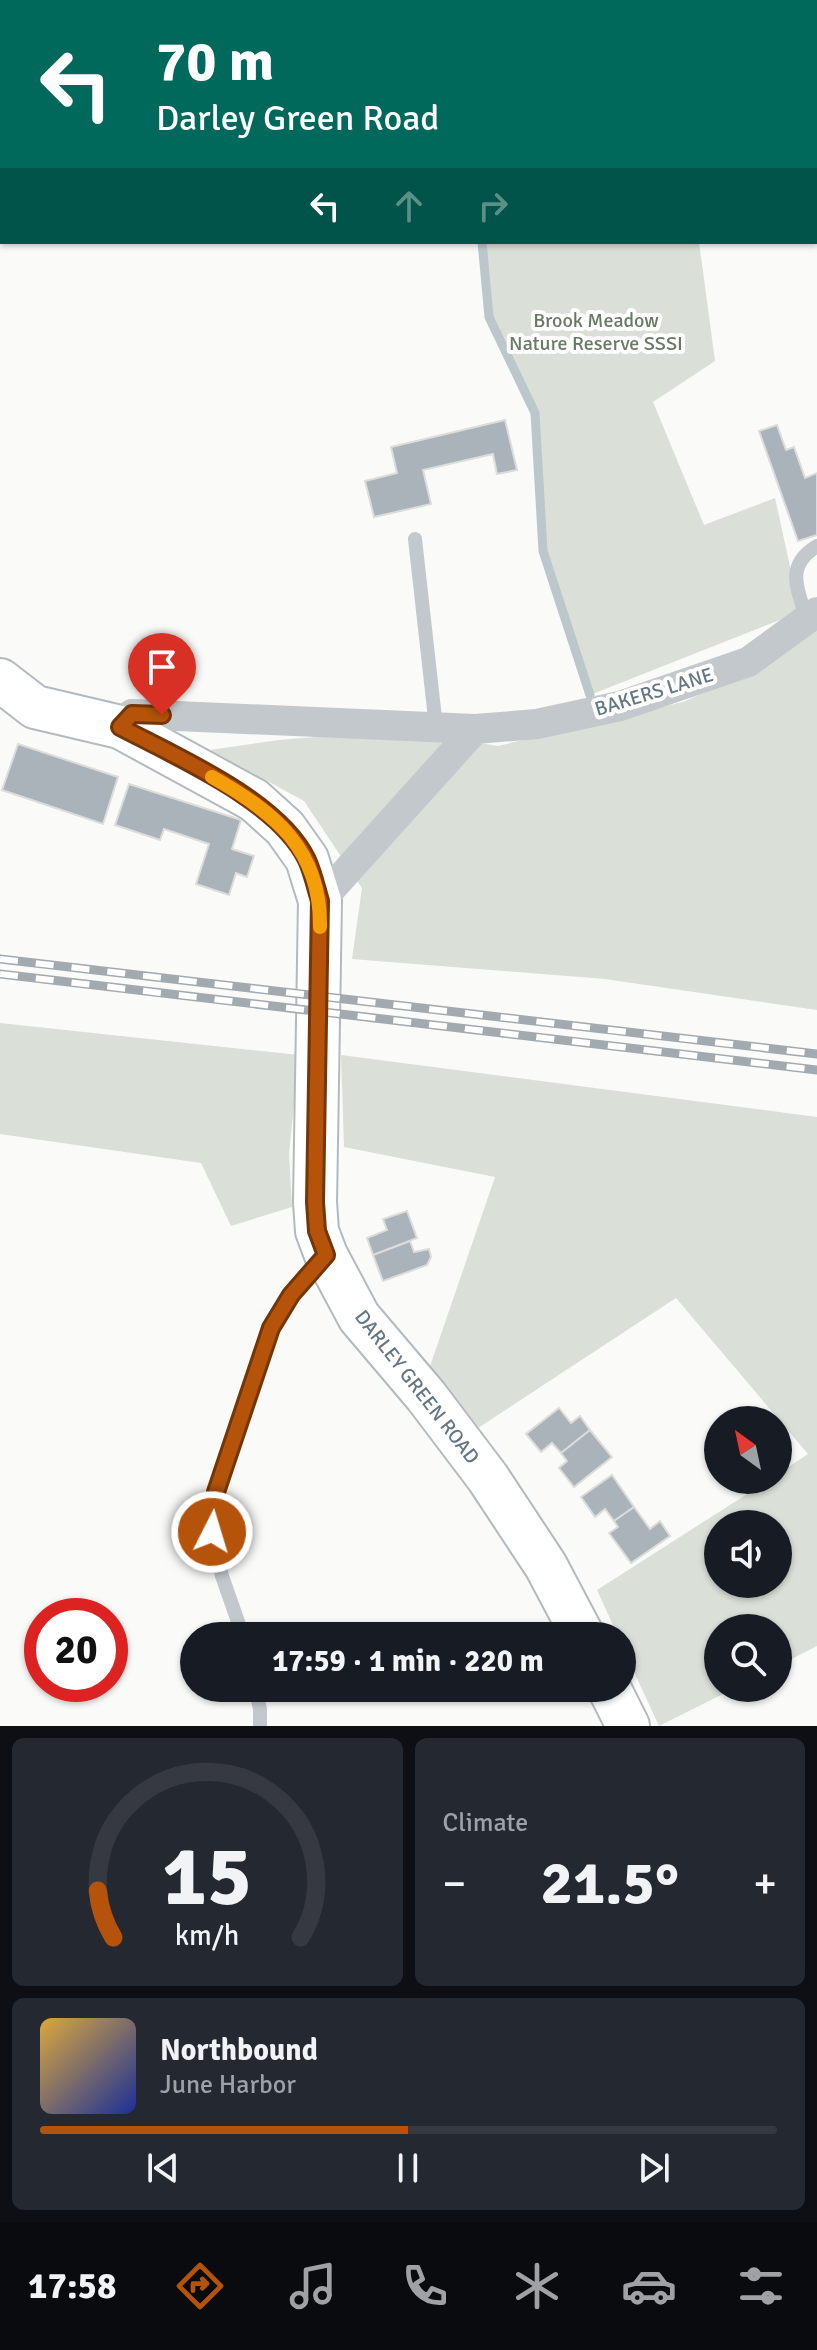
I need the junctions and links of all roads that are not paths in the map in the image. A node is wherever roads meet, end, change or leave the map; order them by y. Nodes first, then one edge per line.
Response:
1 (415, 539) dead end
2 (817, 546) edge
3 (812, 617) edge
4 (0, 680) edge
5 (120, 727) junction
6 (436, 727) junction
7 (475, 729) junction
8 (320, 901) junction
9 (326, 1255) junction
10 (238, 1622) edge
11 (576, 1622) edge
12 (258, 1702) edge
13 (616, 1702) edge
14 (260, 1726) edge
15 (628, 1726) edge

1 - 6 lane
2 - 3 lane
3 - 7 street, BAKERS LANE
4 - 5 street, DARLEY GREEN ROAD
5 - 6 street, BAKERS LANE
5 - 8 street, DARLEY GREEN ROAD
6 - 7 street, BAKERS LANE
7 - 8 street
8 - 9 street, DARLEY GREEN ROAD
9 - 10 lane
9 - 11 street, DARLEY GREEN ROAD
12 - 14 lane
13 - 15 street

